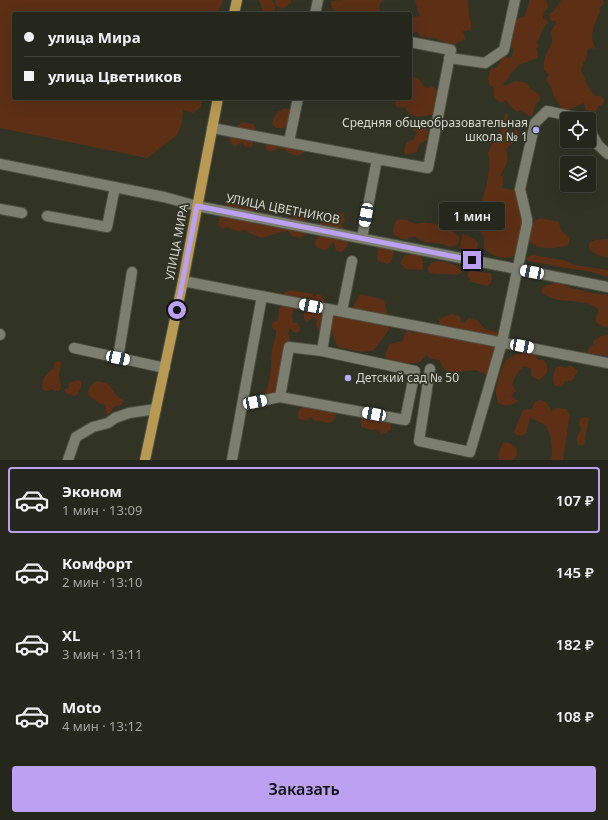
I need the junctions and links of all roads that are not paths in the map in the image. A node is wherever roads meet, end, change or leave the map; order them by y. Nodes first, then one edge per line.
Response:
1 (237, 0) edge
2 (318, 0) edge
3 (515, 0) edge
4 (234, 12) edge
5 (315, 12) edge
6 (412, 42) edge
7 (449, 58) junction
8 (218, 100) edge
9 (298, 100) edge
10 (560, 114) edge
11 (212, 128) junction
12 (596, 140) edge
13 (289, 142) junction
14 (608, 154) edge
15 (377, 159) junction
16 (0, 164) edge
17 (115, 187) junction
18 (197, 206) junction
19 (0, 209) edge
20 (22, 213) dead end
21 (47, 216) dead end
22 (362, 238) junction
23 (352, 260) dead end
24 (516, 269) junction
25 (132, 272) dead end
26 (183, 281) junction
27 (608, 287) edge
28 (262, 296) junction
29 (329, 309) junction
30 (342, 312) junction
31 (502, 342) junction
32 (74, 348) dead end
33 (322, 351) junction
34 (118, 358) junction
35 (608, 362) edge
36 (165, 368) junction
37 (430, 369) dead end
38 (280, 397) junction
39 (242, 405) junction
40 (156, 409) junction
41 (68, 460) edge
42 (145, 460) edge
43 (232, 460) edge

1 - 4 main road
2 - 5 street
3 - 7 street
6 - 7 street
7 - 15 street
8 - 11 main road, УЛИЦА МИРА
9 - 13 street
10 - 24 street
11 - 13 street
11 - 18 main road, УЛИЦА МИРА
12 - 14 street
13 - 15 street
15 - 22 street
16 - 17 street, УЛИЦА ЦВЕТНИКОВ
17 - 18 street, УЛИЦА ЦВЕТНИКОВ
17 - 21 street
18 - 22 street, УЛИЦА ЦВЕТНИКОВ
18 - 26 main road, УЛИЦА МИРА
19 - 20 street
22 - 24 street, УЛИЦА ЦВЕТНИКОВ
23 - 30 street
24 - 27 street, УЛИЦА ЦВЕТНИКОВ
24 - 31 street
25 - 34 street
26 - 28 street
26 - 36 main road, УЛИЦА МИРА
28 - 29 street
28 - 39 street
29 - 30 street
29 - 33 street
30 - 31 street
31 - 35 street
31 - 37 street
32 - 34 street
33 - 38 street
33 - 38 street
34 - 36 street
36 - 40 main road, УЛИЦА МИРА
38 - 39 street
39 - 43 street
40 - 41 street
40 - 42 main road, УЛИЦА МИРА

